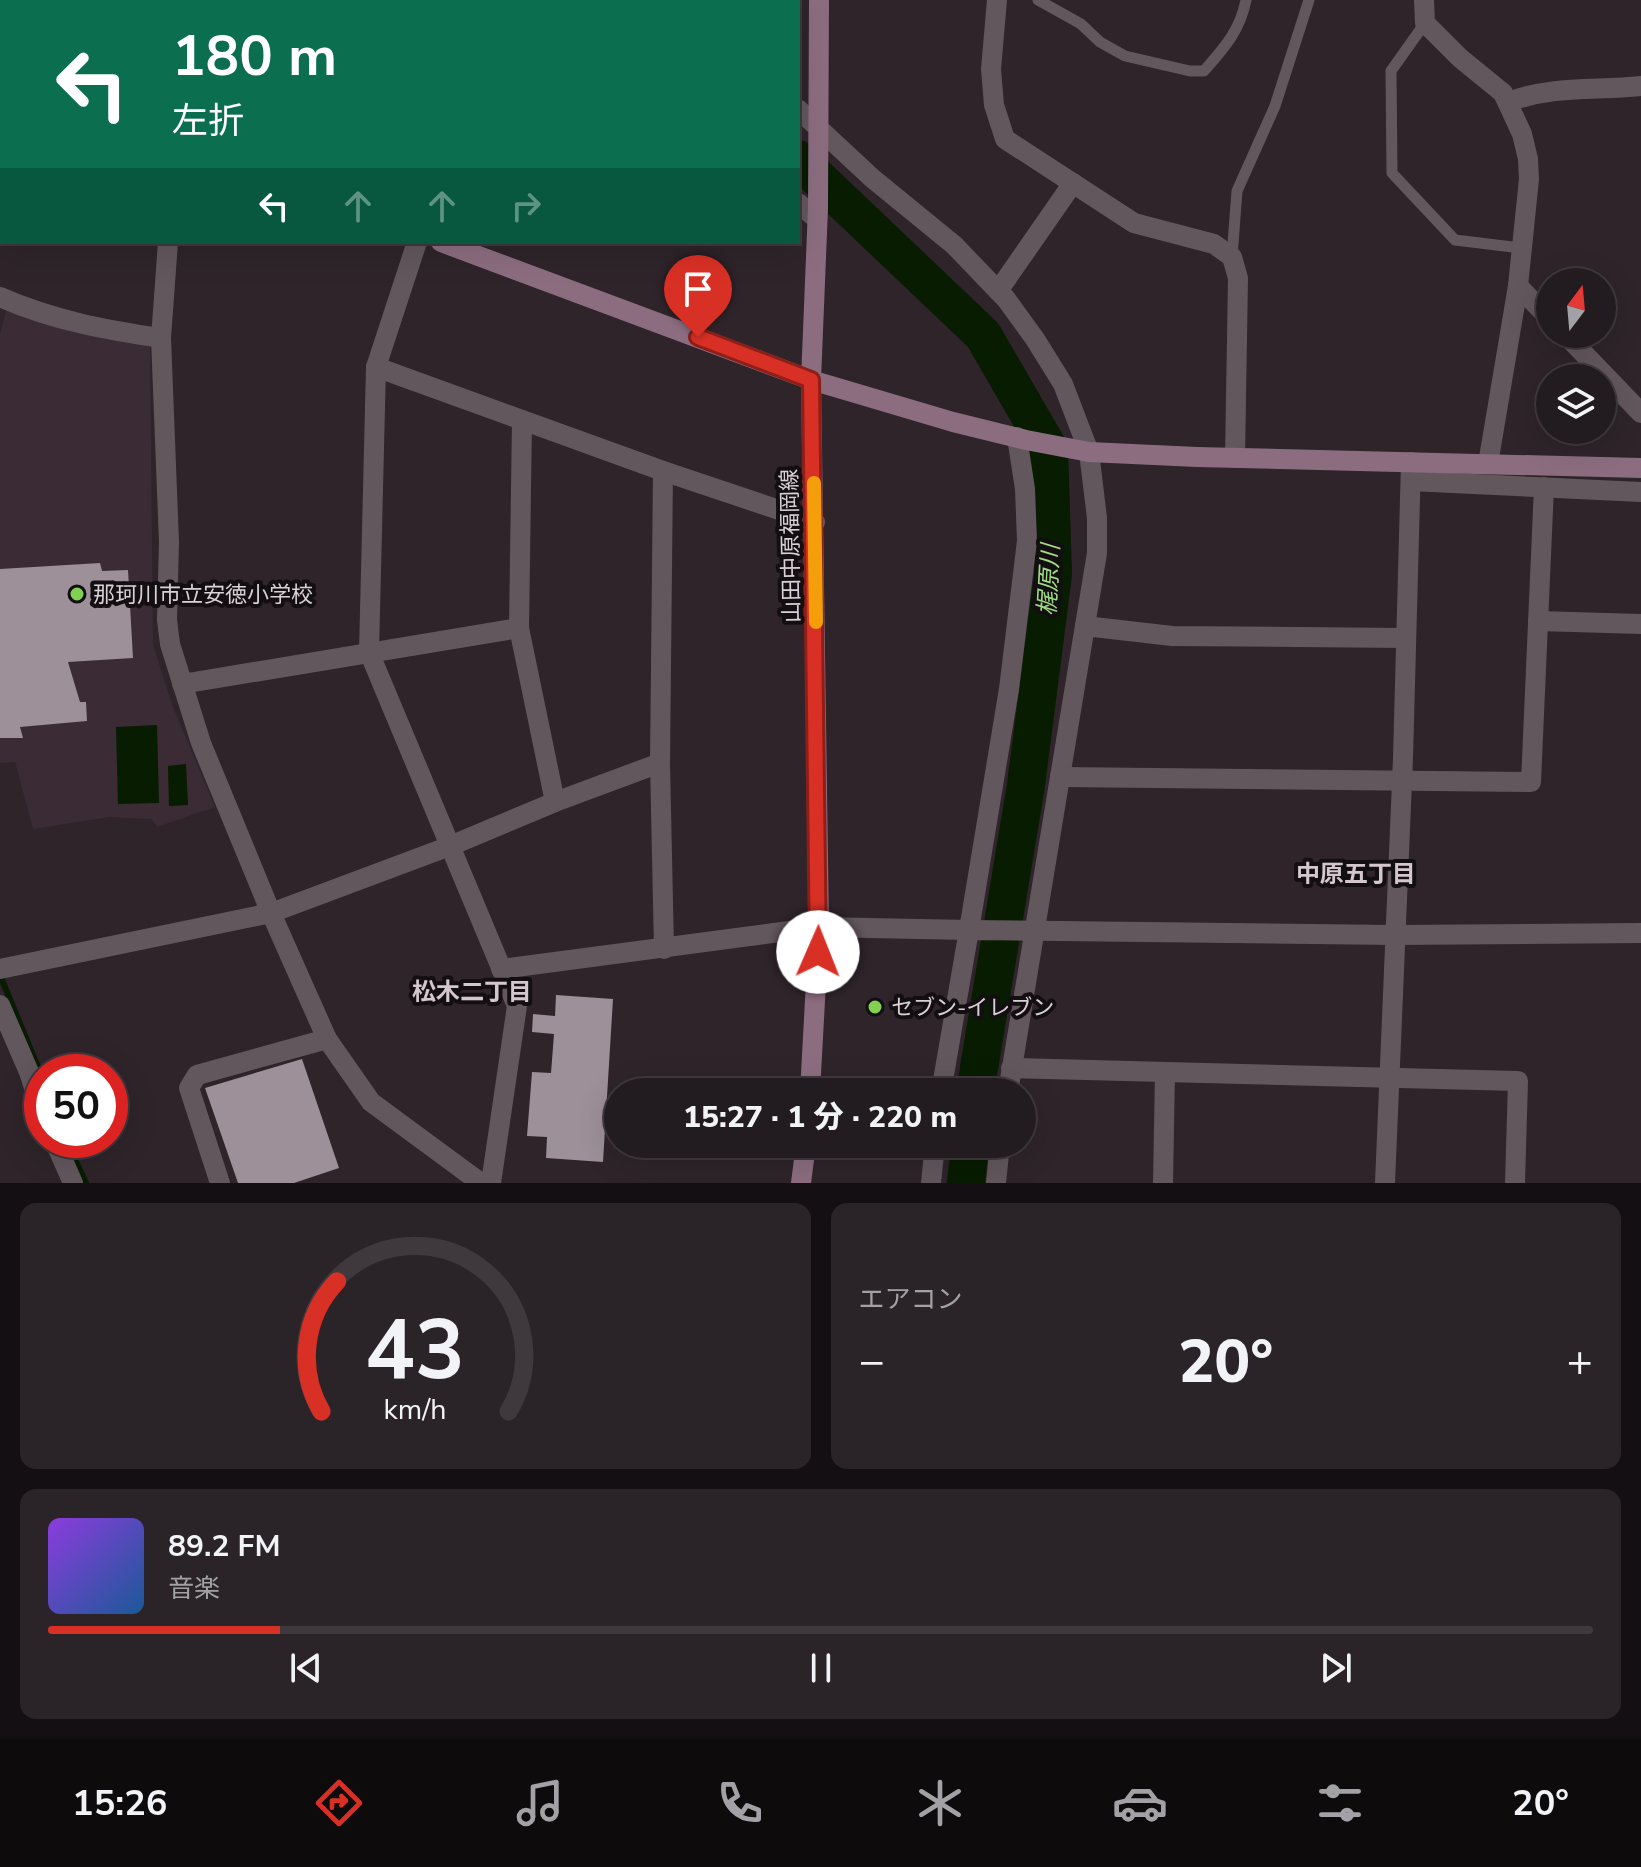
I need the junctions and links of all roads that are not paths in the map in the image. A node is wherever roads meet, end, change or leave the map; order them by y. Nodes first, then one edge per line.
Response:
1 (819, 0) edge
2 (997, 0) edge
3 (1038, 0) edge
4 (1246, 0) edge
5 (1309, 0) edge
6 (1424, 0) edge
7 (1425, 23) junction
8 (1641, 86) edge
9 (1509, 102) junction
10 (800, 111) edge
11 (818, 127) junction
12 (1073, 183) junction
13 (800, 204) edge
14 (818, 214) junction
15 (168, 244) edge
16 (416, 244) edge
17 (446, 244) edge
18 (1521, 248) junction
19 (1232, 257) junction
20 (1518, 286) junction
21 (998, 291) junction
22 (0, 297) edge
23 (1536, 305) edge
24 (161, 338) junction
25 (1578, 348) edge
26 (376, 367) junction
27 (811, 380) junction
28 (1641, 413) edge
29 (522, 420) junction
30 (1022, 438) junction
31 (1085, 451) junction
32 (1235, 458) junction
33 (1488, 464) junction
34 (1641, 468) edge
35 (663, 471) junction
36 (1411, 471) junction
37 (1544, 487) junction
38 (1641, 492) edge
39 (815, 522) junction
40 (1538, 621) junction
41 (1641, 624) edge
42 (1085, 626) junction
43 (519, 628) junction
44 (1406, 638) junction
45 (369, 652) junction
46 (182, 684) junction
47 (660, 763) junction
48 (1060, 777) junction
49 (1402, 782) junction
50 (555, 802) junction
51 (450, 846) junction
52 (271, 913) junction
53 (819, 927) junction
54 (969, 930) junction
55 (1033, 930) junction
56 (1641, 933) edge
57 (1394, 935) junction
58 (664, 949) junction
59 (0, 969) edge
60 (501, 969) junction
61 (0, 1005) edge
62 (327, 1039) junction
63 (24, 1060) edge
64 (1011, 1068) junction
65 (1165, 1072) junction
66 (1390, 1077) junction
67 (811, 1078) edge
68 (943, 1078) edge
69 (1010, 1078) edge
70 (62, 1158) edge
71 (804, 1158) edge
72 (934, 1158) edge
73 (999, 1158) edge
74 (73, 1183) edge
75 (220, 1183) edge
76 (481, 1183) edge
77 (491, 1183) edge
78 (801, 1183) edge
79 (931, 1183) edge
80 (996, 1183) edge
81 (1163, 1183) edge
82 (1385, 1183) edge
83 (1515, 1183) edge

1 - 11 street, 山田中原福岡線
2 - 12 street
3 - 4 lane
5 - 19 lane
6 - 7 street
7 - 9 street
7 - 18 lane
8 - 9 street
9 - 18 street
10 - 11 street
11 - 14 street, 山田中原福岡線
11 - 21 street
12 - 19 street
12 - 21 street
13 - 14 street
14 - 27 street, 山田中原福岡線
15 - 24 street
16 - 26 street
17 - 27 street
18 - 20 street
19 - 32 street
20 - 23 street
20 - 33 street
21 - 31 street
22 - 24 street
24 - 46 street
25 - 28 street
26 - 29 street
26 - 45 street
27 - 30 street
27 - 39 street, 山田中原福岡線
29 - 35 street
29 - 43 street
30 - 31 street
30 - 54 street
31 - 32 street
31 - 42 street
32 - 36 street
33 - 34 street
33 - 36 street
35 - 39 street
35 - 47 street
36 - 37 street
36 - 44 street
37 - 38 street
37 - 40 street
39 - 53 street, 山田中原福岡線
40 - 41 street
40 - 49 street
42 - 44 street
42 - 48 street
43 - 45 street
43 - 50 street
44 - 49 street
45 - 46 street
45 - 51 street
46 - 52 street
47 - 50 street
47 - 58 street
48 - 49 street
48 - 55 street
49 - 57 street
50 - 51 street
51 - 52 street
51 - 60 street
52 - 59 street
52 - 62 street
53 - 54 street
53 - 58 street
53 - 67 street, 山田中原福岡線
54 - 55 street
54 - 68 street
55 - 57 street
55 - 64 street
56 - 57 street
57 - 66 street
58 - 60 street
60 - 77 street
61 - 63 street
62 - 75 street
62 - 76 street
64 - 65 street
64 - 69 street
65 - 66 street
65 - 81 street
66 - 82 street
66 - 83 street
70 - 74 street
71 - 78 street
72 - 79 street
73 - 80 street

